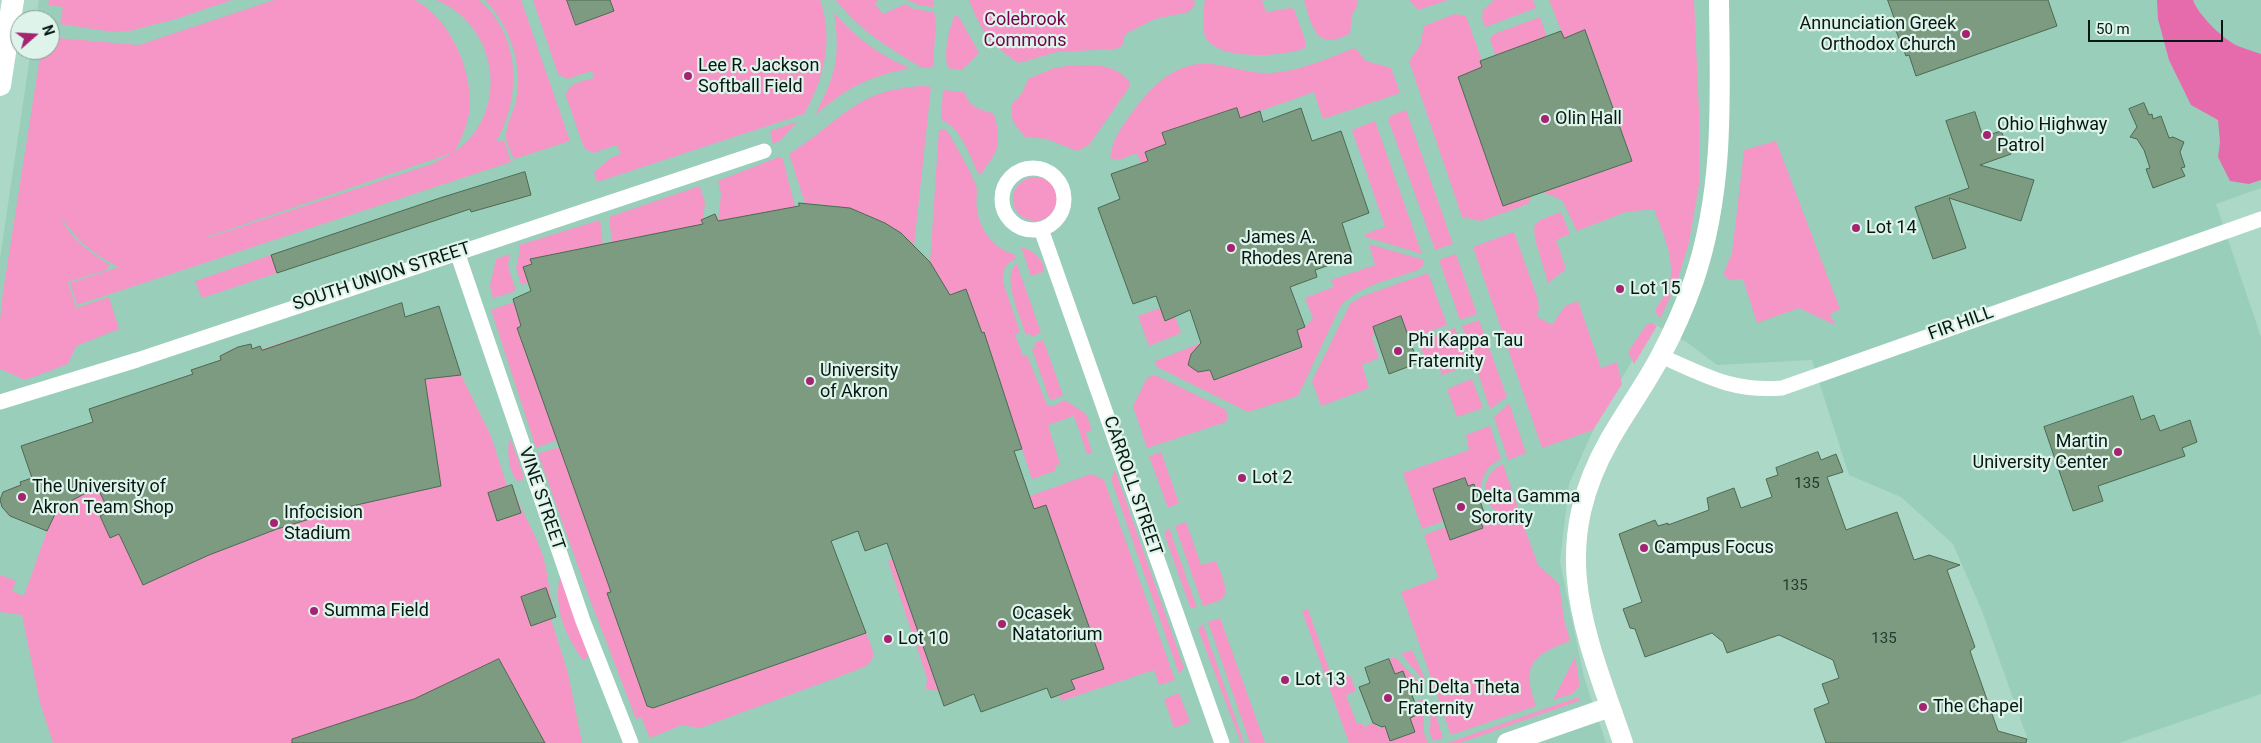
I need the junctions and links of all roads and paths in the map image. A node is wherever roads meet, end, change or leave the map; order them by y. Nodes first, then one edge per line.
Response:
1 (13, 0) edge
2 (1719, 0) edge
3 (0, 85) edge
4 (764, 151) dead end
5 (2261, 219) edge
6 (1041, 229) junction
7 (457, 252) junction
8 (1661, 356) junction
9 (0, 402) edge
10 (1610, 707) junction
11 (631, 743) edge
12 (1222, 743) edge
13 (1507, 743) edge
14 (1623, 743) edge

1 - 3 main road
2 - 8 main road
4 - 7 street, SOUTH UNION STREET
5 - 8 street, FIR HILL
6 - 6 street
6 - 12 street, CARROLL STREET
7 - 9 street, SOUTH UNION STREET
7 - 11 street, VINE STREET
8 - 10 main road
10 - 13 main road
10 - 14 main road

